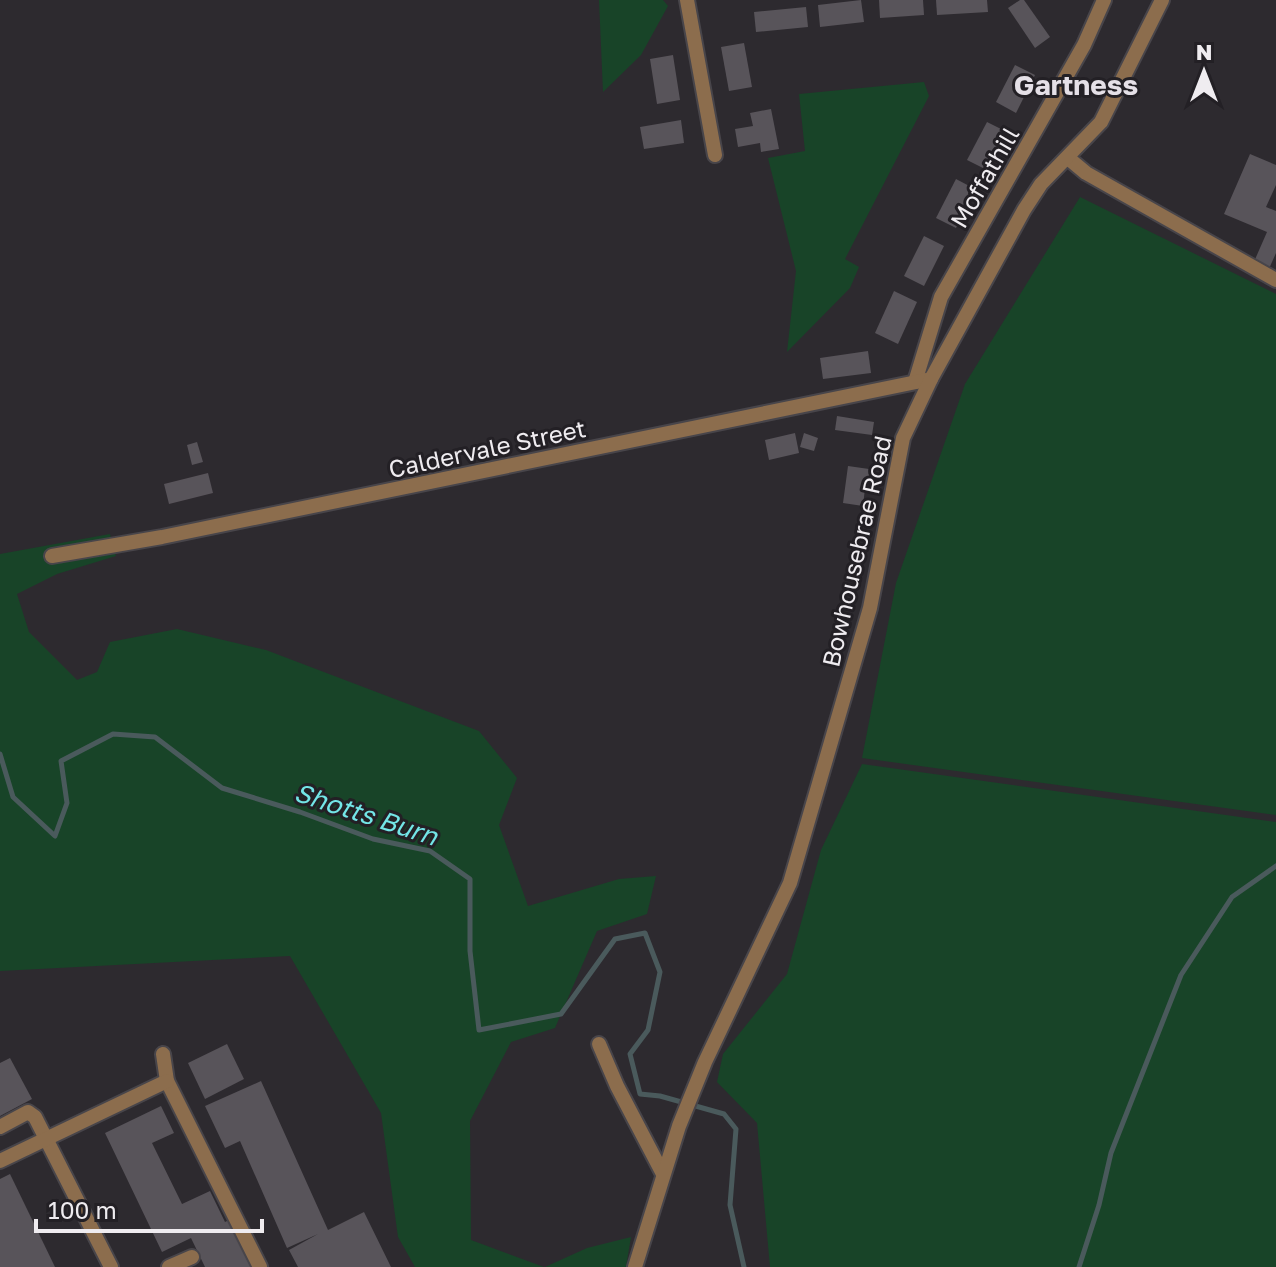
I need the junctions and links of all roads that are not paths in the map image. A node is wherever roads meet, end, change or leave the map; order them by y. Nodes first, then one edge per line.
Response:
1 (687, 0) edge
2 (1104, 0) edge
3 (1162, 0) edge
4 (715, 155) dead end
5 (1068, 158) junction
6 (1276, 280) edge
7 (931, 379) junction
8 (915, 382) junction
9 (52, 556) dead end
10 (599, 1044) dead end
11 (163, 1054) dead end
12 (167, 1081) junction
13 (0, 1127) edge
14 (47, 1138) junction
15 (0, 1161) edge
16 (663, 1174) junction
17 (192, 1257) dead end
18 (111, 1267) edge
19 (169, 1267) edge
20 (260, 1267) edge
21 (635, 1267) edge

1 - 4 street
2 - 8 street, Moffathill
3 - 5 street, Bowhousebrae Road
5 - 6 street
5 - 7 street, Bowhousebrae Road
7 - 8 street, Caldervale Street
7 - 16 street, Bowhousebrae Road
8 - 9 street, Caldervale Street
10 - 16 street
11 - 12 street
12 - 14 street
12 - 20 street
13 - 14 street
14 - 15 street
14 - 18 street
16 - 21 street, Bowhousebrae Road
17 - 19 street

